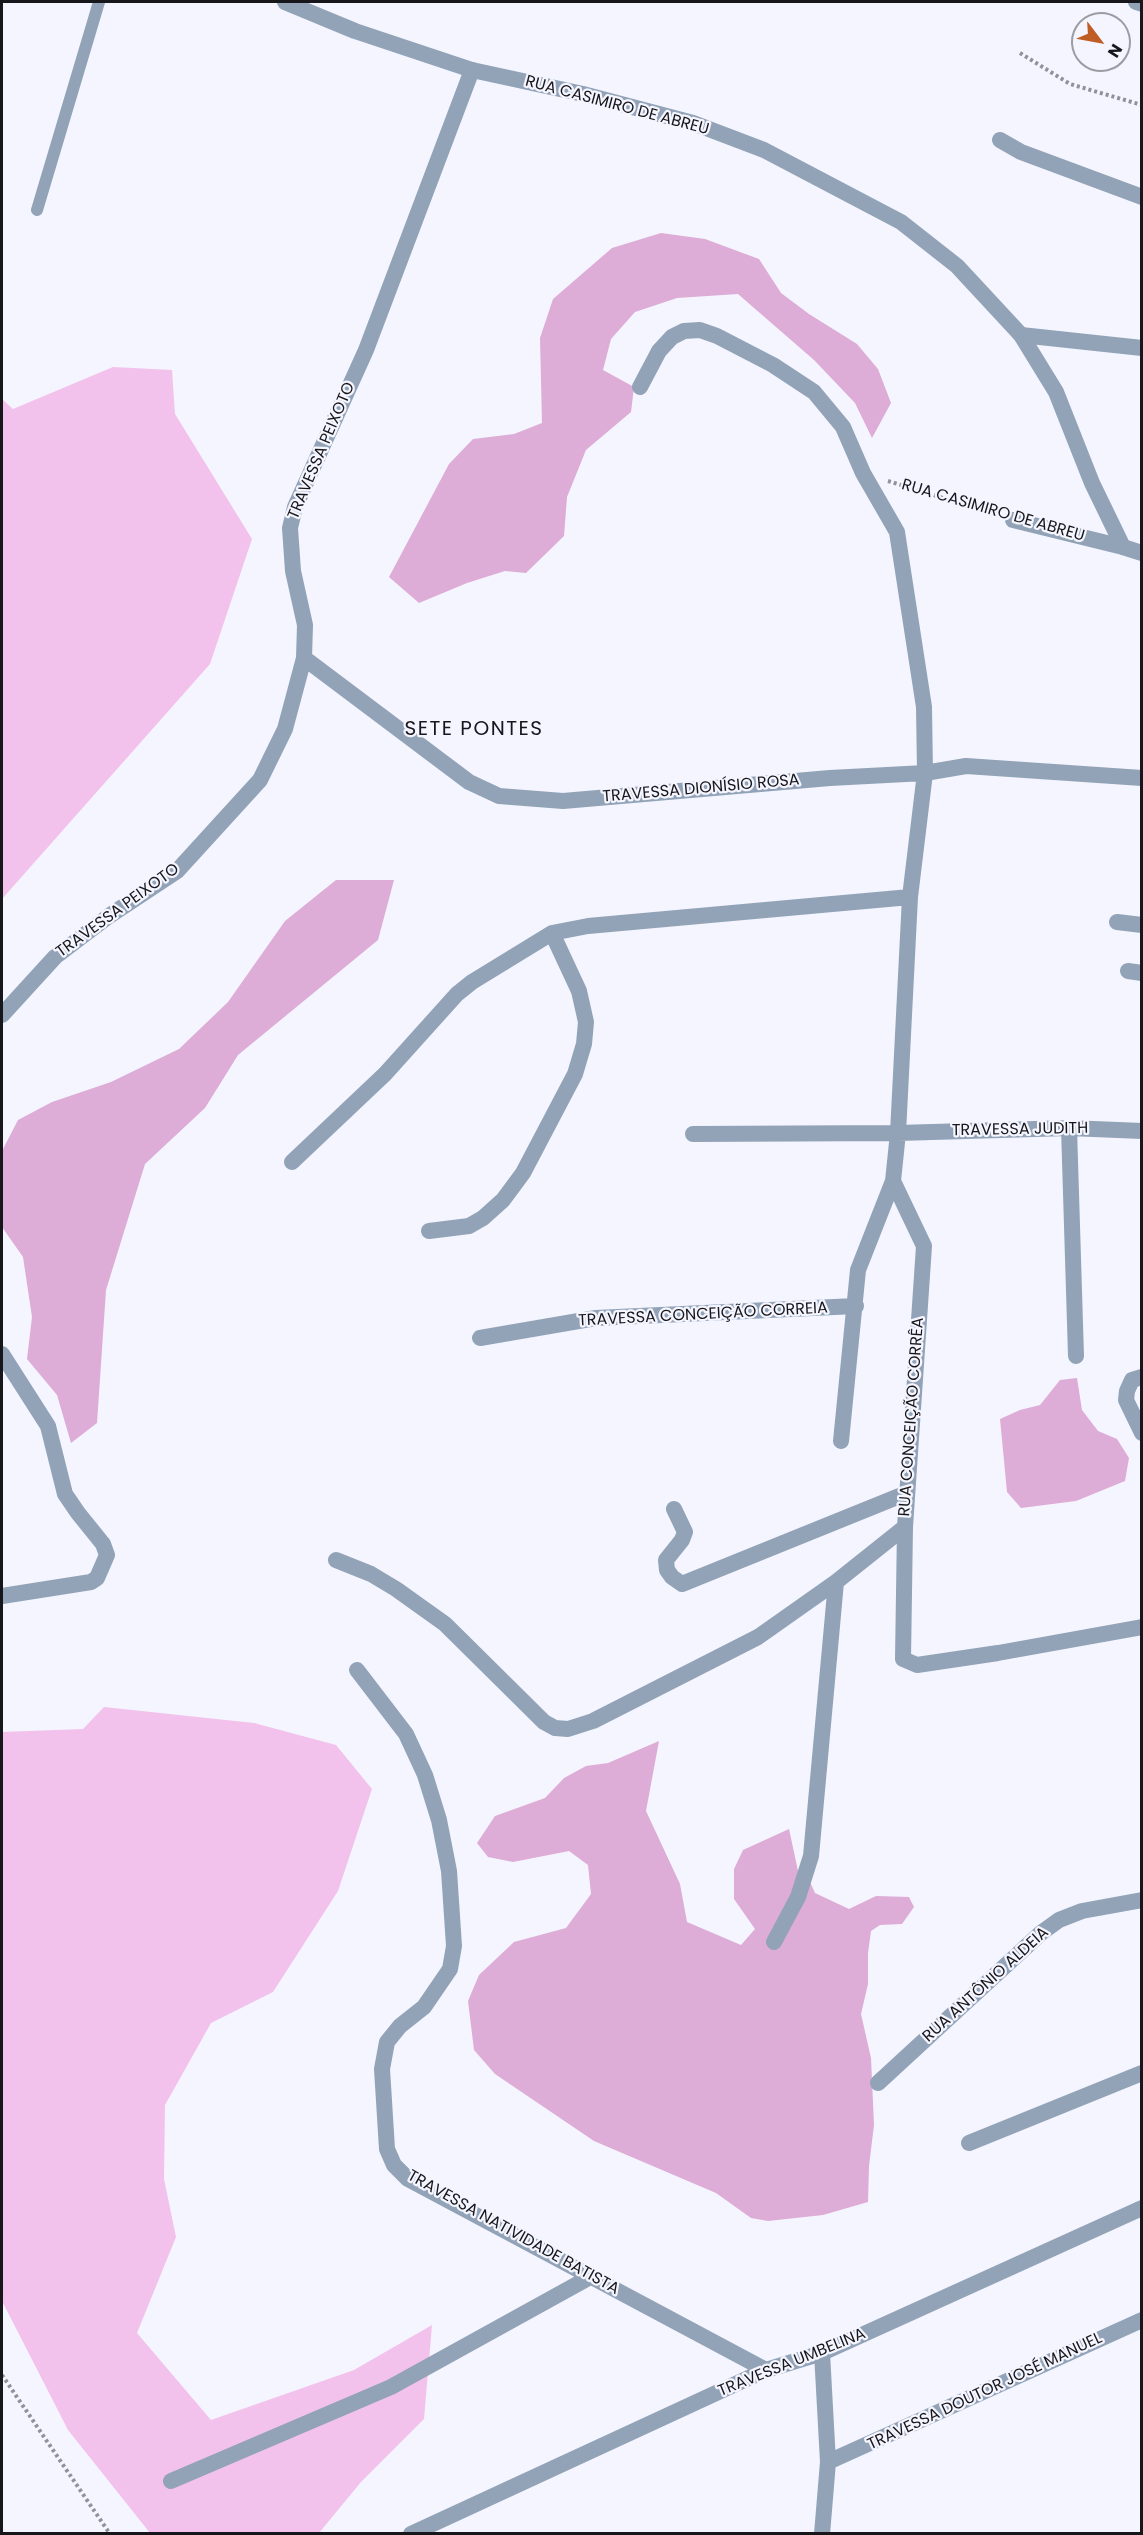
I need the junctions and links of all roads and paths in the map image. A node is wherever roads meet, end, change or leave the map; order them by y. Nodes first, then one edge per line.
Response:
1 (99, 2) edge
2 (285, 2) edge
3 (1136, 2) edge
4 (1142, 4) edge
5 (1020, 53) dead end
6 (472, 70) junction
7 (1142, 105) edge
8 (1000, 140) dead end
9 (1142, 197) edge
10 (37, 210) dead end
11 (1021, 335) junction
12 (1142, 348) edge
13 (640, 387) dead end
14 (863, 473) junction
15 (1013, 520) joint
16 (1123, 547) junction
17 (1142, 553) edge
18 (304, 658) junction
19 (925, 773) junction
20 (1142, 778) edge
21 (910, 897) junction
22 (1117, 922) dead end
23 (1142, 926) edge
24 (552, 933) junction
25 (2, 1015) edge
26 (1069, 1128) junction
27 (1142, 1131) edge
28 (898, 1133) junction
29 (693, 1134) dead end
30 (292, 1162) dead end
31 (893, 1181) junction
32 (429, 1231) dead end
33 (856, 1306) junction
34 (480, 1338) dead end
35 (2, 1354) edge
36 (1076, 1356) dead end
37 (1142, 1377) edge
38 (1142, 1433) edge
39 (841, 1441) dead end
40 (907, 1493) junction
41 (674, 1509) dead end
42 (905, 1527) junction
43 (336, 1560) dead end
44 (836, 1582) junction
45 (2, 1596) edge
46 (1142, 1627) edge
47 (357, 1670) dead end
48 (1142, 1900) edge
49 (774, 1942) dead end
50 (1142, 2073) edge
51 (878, 2083) dead end
52 (969, 2143) dead end
53 (1142, 2208) edge
54 (592, 2276) junction
55 (1142, 2319) edge
56 (822, 2353) junction
57 (766, 2370) junction
58 (2, 2375) edge
59 (828, 2462) junction
60 (171, 2481) dead end
61 (110, 2534) edge
62 (411, 2534) edge
63 (822, 2534) edge

1 - 10 lane
2 - 6 street, RUA CASIMIRO DE ABREU
3 - 4 street
5 - 7 path
6 - 11 street, RUA CASIMIRO DE ABREU
6 - 18 street, TRAVESSA PEIXOTO
8 - 9 street
11 - 12 street
11 - 16 street, RUA CASIMIRO DE ABREU
13 - 14 street
14 - 15 path, RUA CASIMIRO DE ABREU
14 - 19 street
15 - 16 street, RUA CASIMIRO DE ABREU
16 - 17 street, RUA CASIMIRO DE ABREU
18 - 19 street, TRAVESSA DIONÍSIO ROSA
18 - 25 street, TRAVESSA PEIXOTO
19 - 20 street, TRAVESSA DIONÍSIO ROSA
19 - 21 street
21 - 24 street
21 - 28 street
22 - 23 street
24 - 30 street
24 - 32 street
26 - 27 street, TRAVESSA JUDITH
26 - 28 street, TRAVESSA JUDITH
26 - 36 street
28 - 29 street, TRAVESSA JUDITH
28 - 31 street
31 - 33 street
31 - 40 street, RUA CONCEIÇÃO CORRÊA
33 - 34 street, TRAVESSA CONCEIÇÃO CORREIA
33 - 39 street
35 - 45 street
37 - 38 street
40 - 41 street
40 - 42 street, RUA CONCEIÇÃO CORRÊA
42 - 44 street
42 - 46 street, RUA CONCEIÇÃO CORRÊA
43 - 44 street
44 - 49 street
47 - 54 street, TRAVESSA NATIVIDADE BATISTA
48 - 51 street, RUA ANTÔNIO ALDEIA
50 - 52 street
53 - 56 street, TRAVESSA UMBELINA
54 - 57 street, TRAVESSA NATIVIDADE BATISTA
54 - 60 street
55 - 59 street, TRAVESSA DOUTOR JOSÉ MANUEL
56 - 57 street, TRAVESSA UMBELINA
56 - 59 street
57 - 62 street, TRAVESSA UMBELINA
58 - 61 path
59 - 63 street

